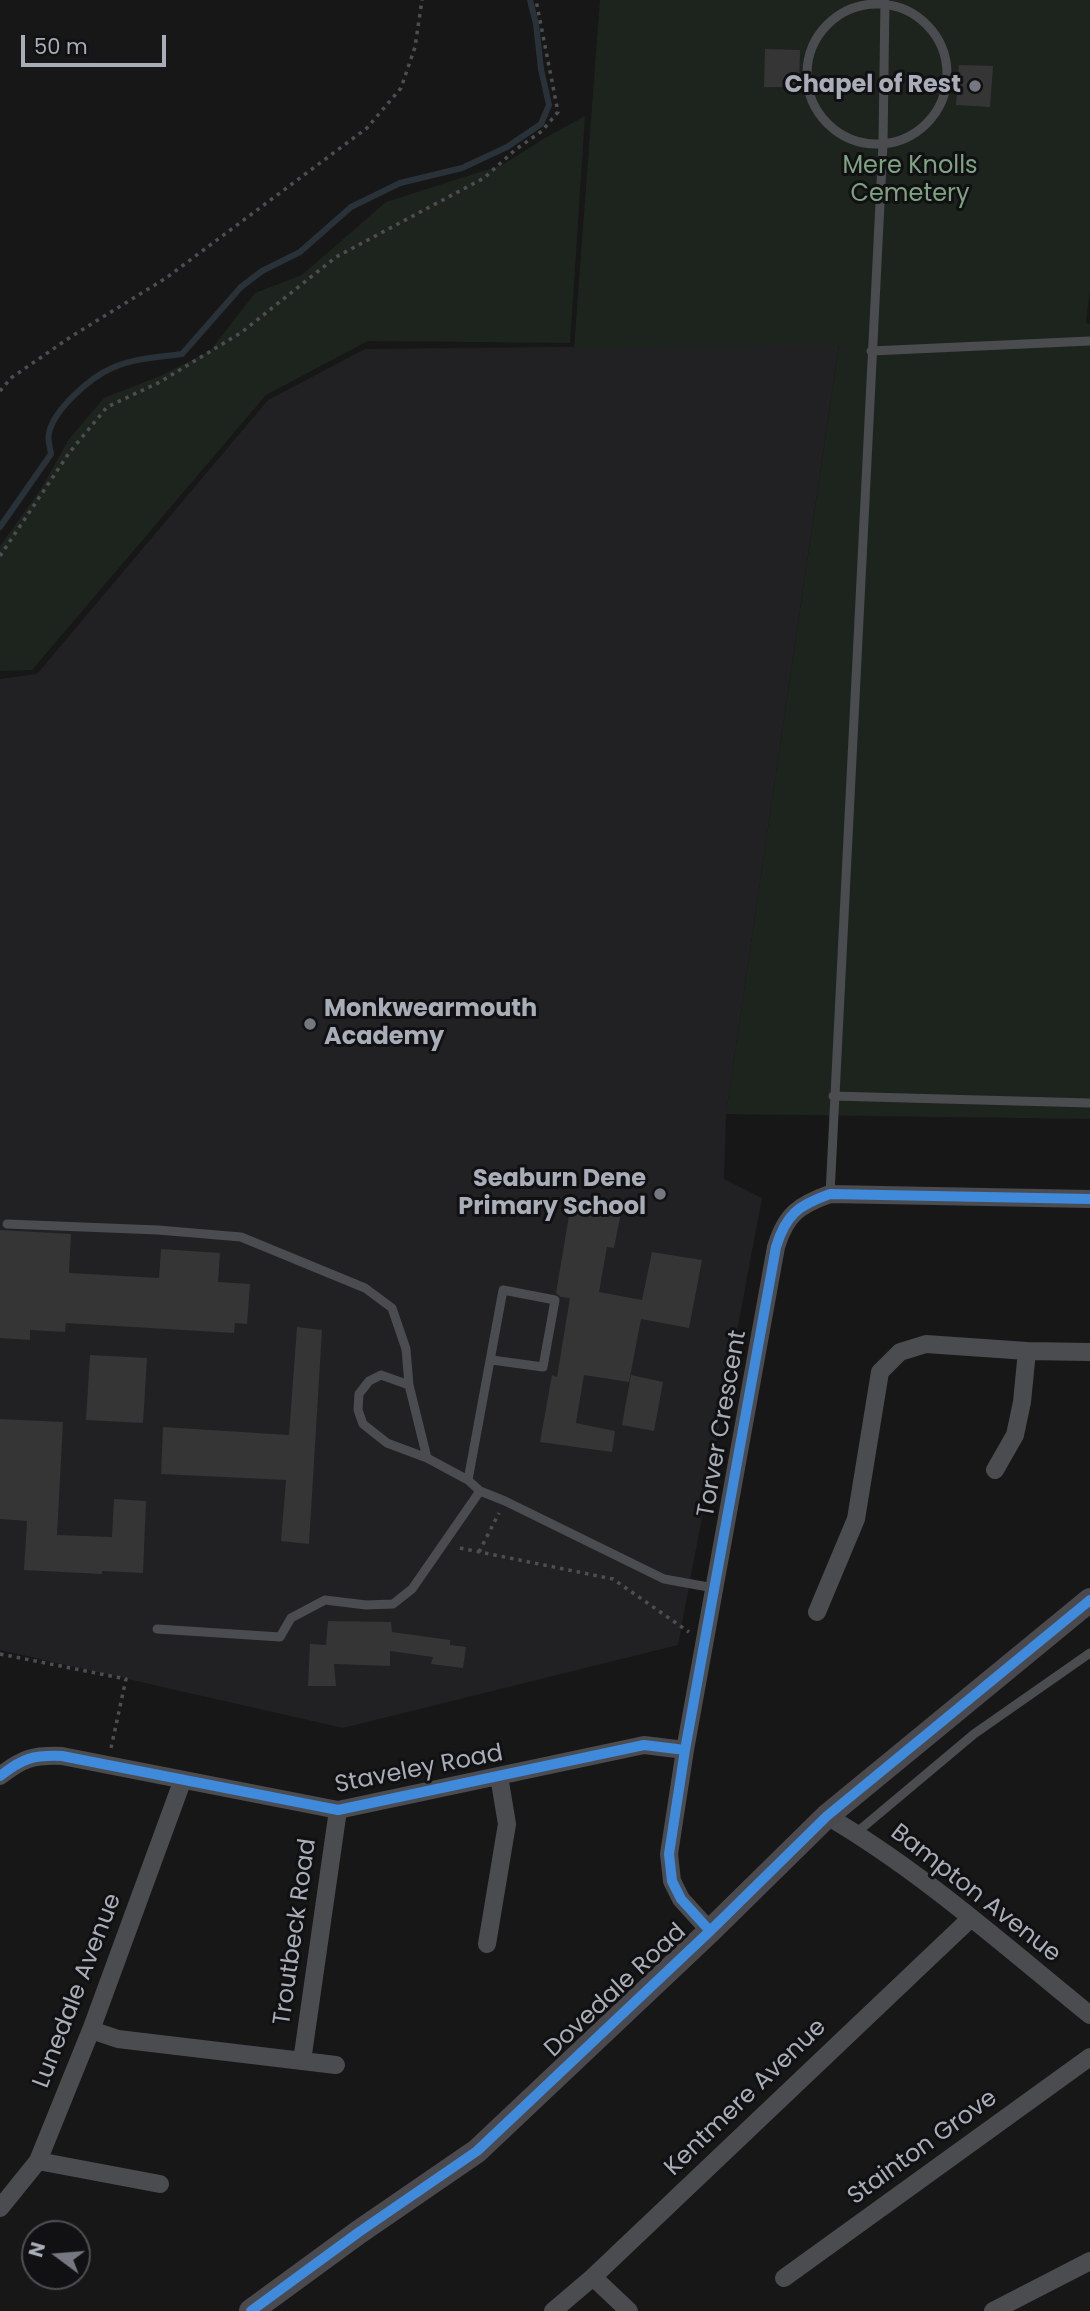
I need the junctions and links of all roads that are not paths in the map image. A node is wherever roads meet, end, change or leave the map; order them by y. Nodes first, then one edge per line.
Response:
1 (885, 1) edge
2 (883, 144) junction
3 (1090, 341) edge
4 (871, 351) junction
5 (833, 1096) junction
6 (1090, 1103) edge
7 (830, 1194) junction
8 (1090, 1199) edge
9 (7, 1224) dead end
10 (1027, 1351) junction
11 (1090, 1352) edge
12 (492, 1360) junction
13 (409, 1385) junction
14 (427, 1458) junction
15 (995, 1470) dead end
16 (468, 1480) junction
17 (480, 1491) junction
18 (715, 1588) junction
19 (1090, 1600) edge
20 (817, 1612) dead end
21 (157, 1629) dead end
22 (1090, 1653) edge
23 (685, 1750) junction
24 (0, 1776) edge
25 (499, 1776) junction
26 (182, 1782) junction
27 (338, 1811) junction
28 (827, 1816) junction
29 (856, 1833) junction
30 (971, 1917) junction
31 (710, 1931) junction
32 (487, 1944) dead end
33 (1090, 2015) edge
34 (91, 2030) junction
35 (1090, 2057) edge
36 (302, 2061) junction
37 (336, 2065) dead end
38 (38, 2161) junction
39 (160, 2184) dead end
40 (0, 2208) edge
41 (1090, 2261) edge
42 (593, 2277) junction
43 (785, 2277) dead end
44 (251, 2311) edge
45 (553, 2311) edge
46 (629, 2311) edge
47 (993, 2311) edge

1 - 2 lane
1 - 2 lane
1 - 2 lane
2 - 4 lane
3 - 4 lane
4 - 5 lane
5 - 6 lane
5 - 7 lane
7 - 8 street, Torver Crescent
7 - 18 street, Torver Crescent
9 - 13 lane
10 - 11 street
10 - 15 street
10 - 20 street
12 - 12 lane
12 - 16 lane
13 - 14 lane
13 - 14 lane
14 - 16 lane
16 - 17 lane
17 - 18 lane
17 - 21 lane
18 - 23 street, Torver Crescent
19 - 28 street, Dovedale Road
22 - 29 lane
23 - 25 street, Staveley Road
23 - 31 street, Torver Crescent
24 - 26 street, Staveley Road
25 - 27 street, Staveley Road
25 - 32 street
26 - 27 street, Staveley Road
26 - 34 street, Lunedale Avenue
27 - 36 street, Troutbeck Road
28 - 29 street, Bampton Avenue
28 - 31 street, Dovedale Road
29 - 30 street, Bampton Avenue
30 - 33 street, Bampton Avenue
30 - 42 street, Kentmere Avenue
31 - 44 street, Dovedale Road
34 - 36 street
34 - 38 street, Lunedale Avenue
35 - 43 street, Stainton Grove
36 - 37 street
38 - 39 street
38 - 40 street, Lunedale Avenue
41 - 47 street
42 - 45 street, Kentmere Avenue
42 - 46 street

